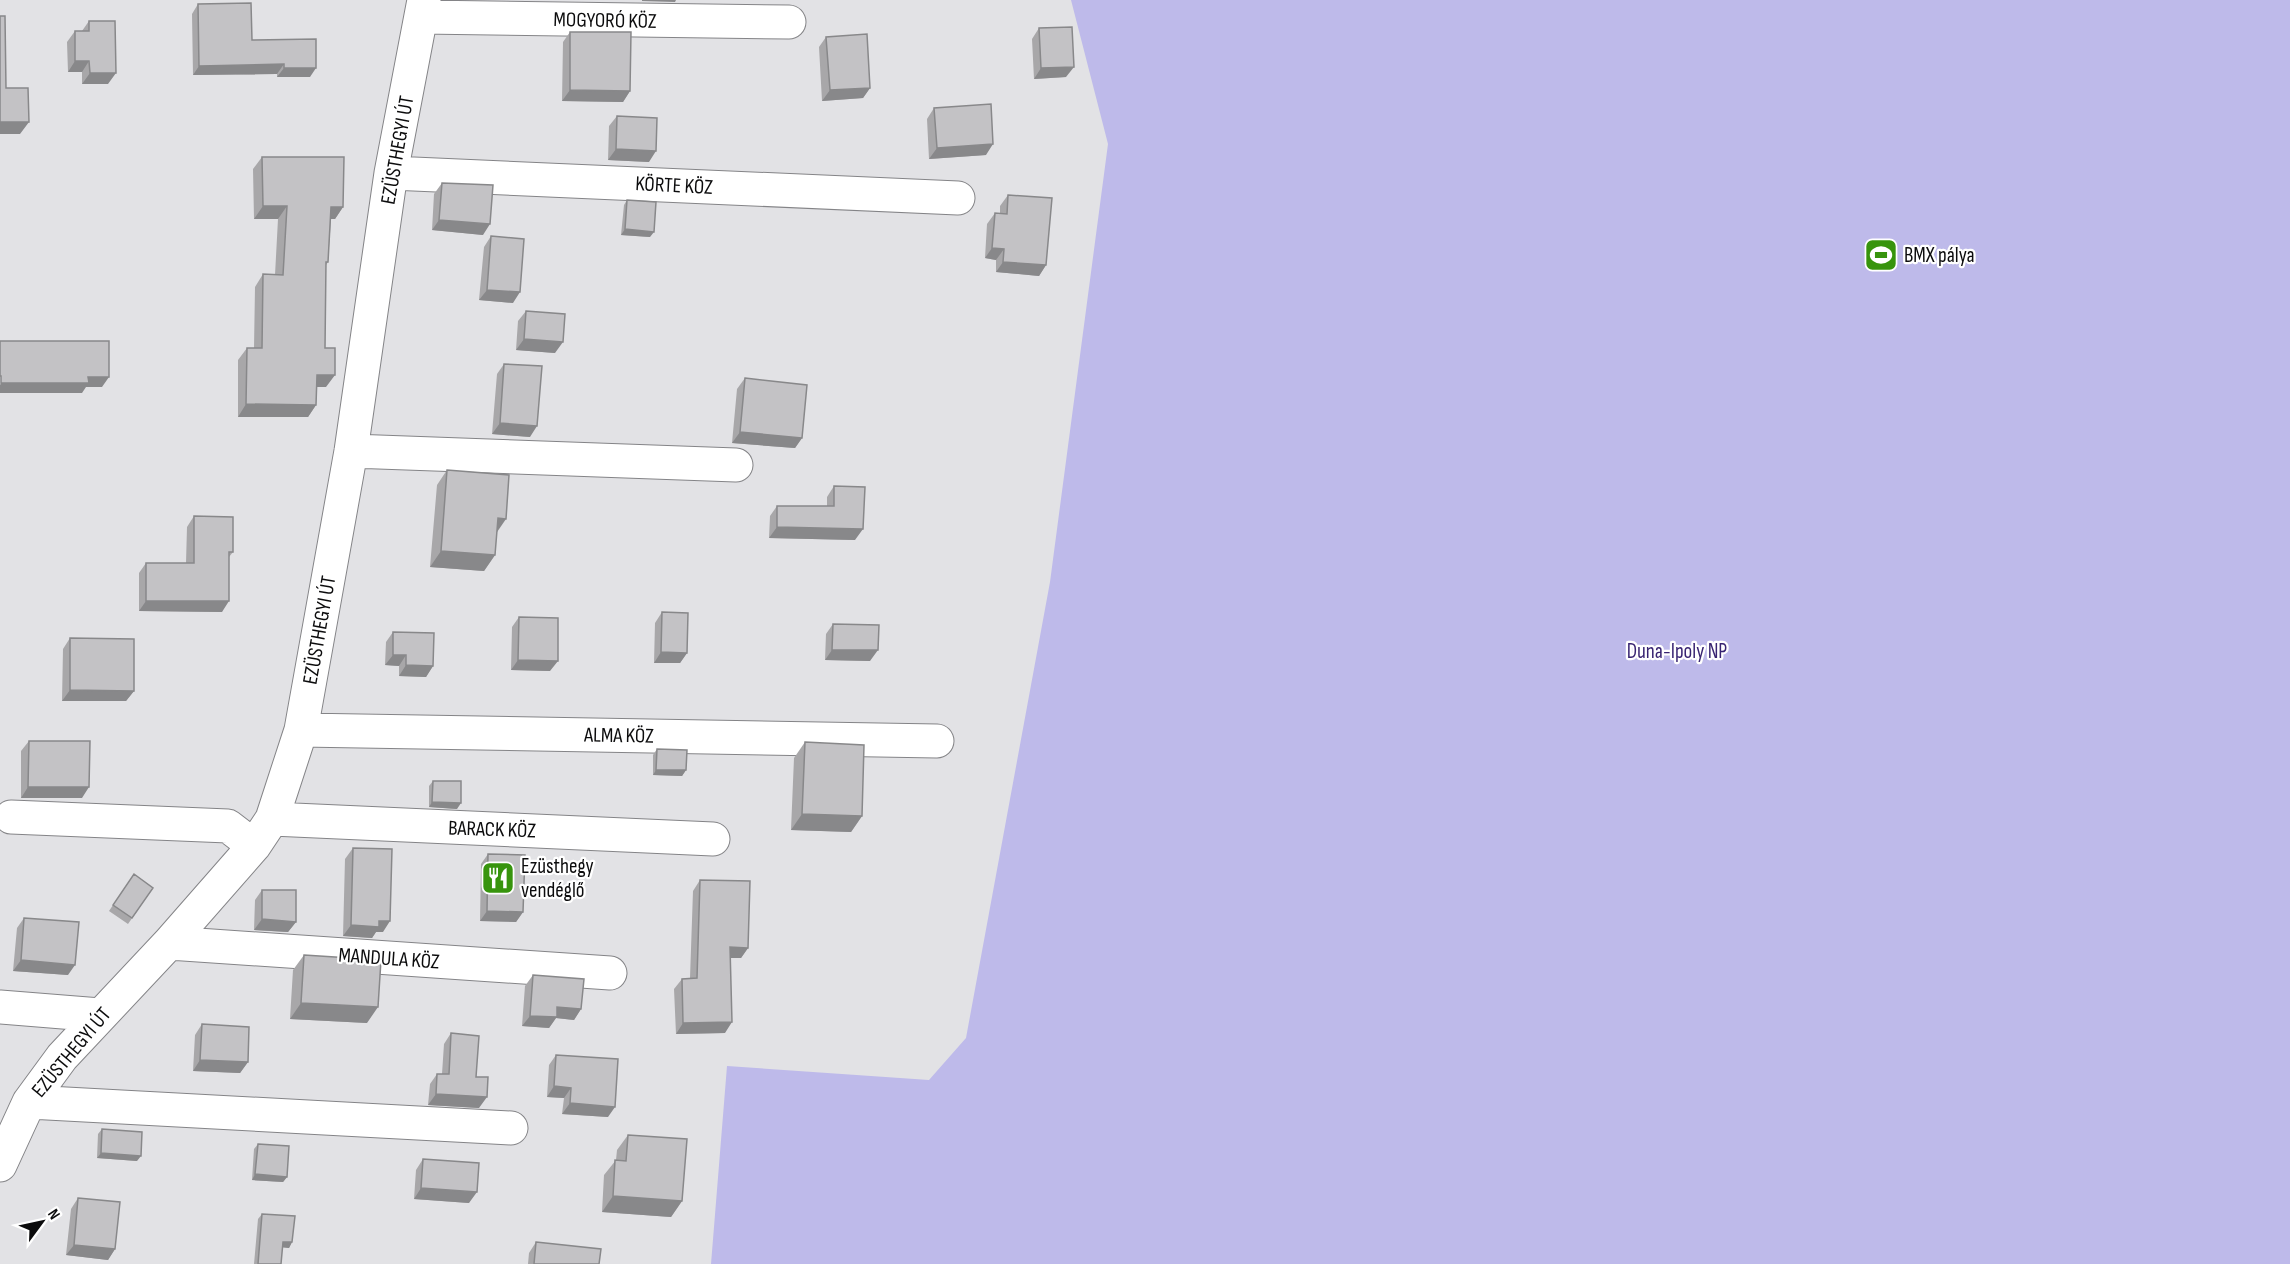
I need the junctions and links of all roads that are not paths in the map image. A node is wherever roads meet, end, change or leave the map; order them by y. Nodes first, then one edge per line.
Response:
1 (423, 9) edge
2 (789, 22) dead end
3 (391, 173) junction
4 (958, 198) dead end
5 (351, 451) junction
6 (736, 465) dead end
7 (301, 730) junction
8 (937, 741) dead end
9 (11, 817) dead end
10 (272, 819) junction
11 (713, 839) dead end
12 (254, 846) junction
13 (169, 943) junction
14 (610, 973) dead end
15 (0, 1007) edge
16 (100, 1015) junction
17 (29, 1102) junction
18 (511, 1128) dead end
19 (0, 1165) edge

1 - 2 street, MOGYORÓ KÖZ
1 - 3 street, EZÜSTHEGYI ÚT
3 - 4 street, KÖRTE KÖZ
3 - 5 street, EZÜSTHEGYI ÚT
5 - 6 street
5 - 7 street, EZÜSTHEGYI ÚT
7 - 8 street, ALMA KÖZ
7 - 10 street, EZÜSTHEGYI ÚT
9 - 12 street
10 - 11 street, BARACK KÖZ
10 - 12 street, EZÜSTHEGYI ÚT
12 - 13 street, EZÜSTHEGYI ÚT
13 - 14 street, MANDULA KÖZ
13 - 16 street, EZÜSTHEGYI ÚT
15 - 16 street
16 - 17 street, EZÜSTHEGYI ÚT
17 - 18 street
17 - 19 street, EZÜSTHEGYI ÚT

